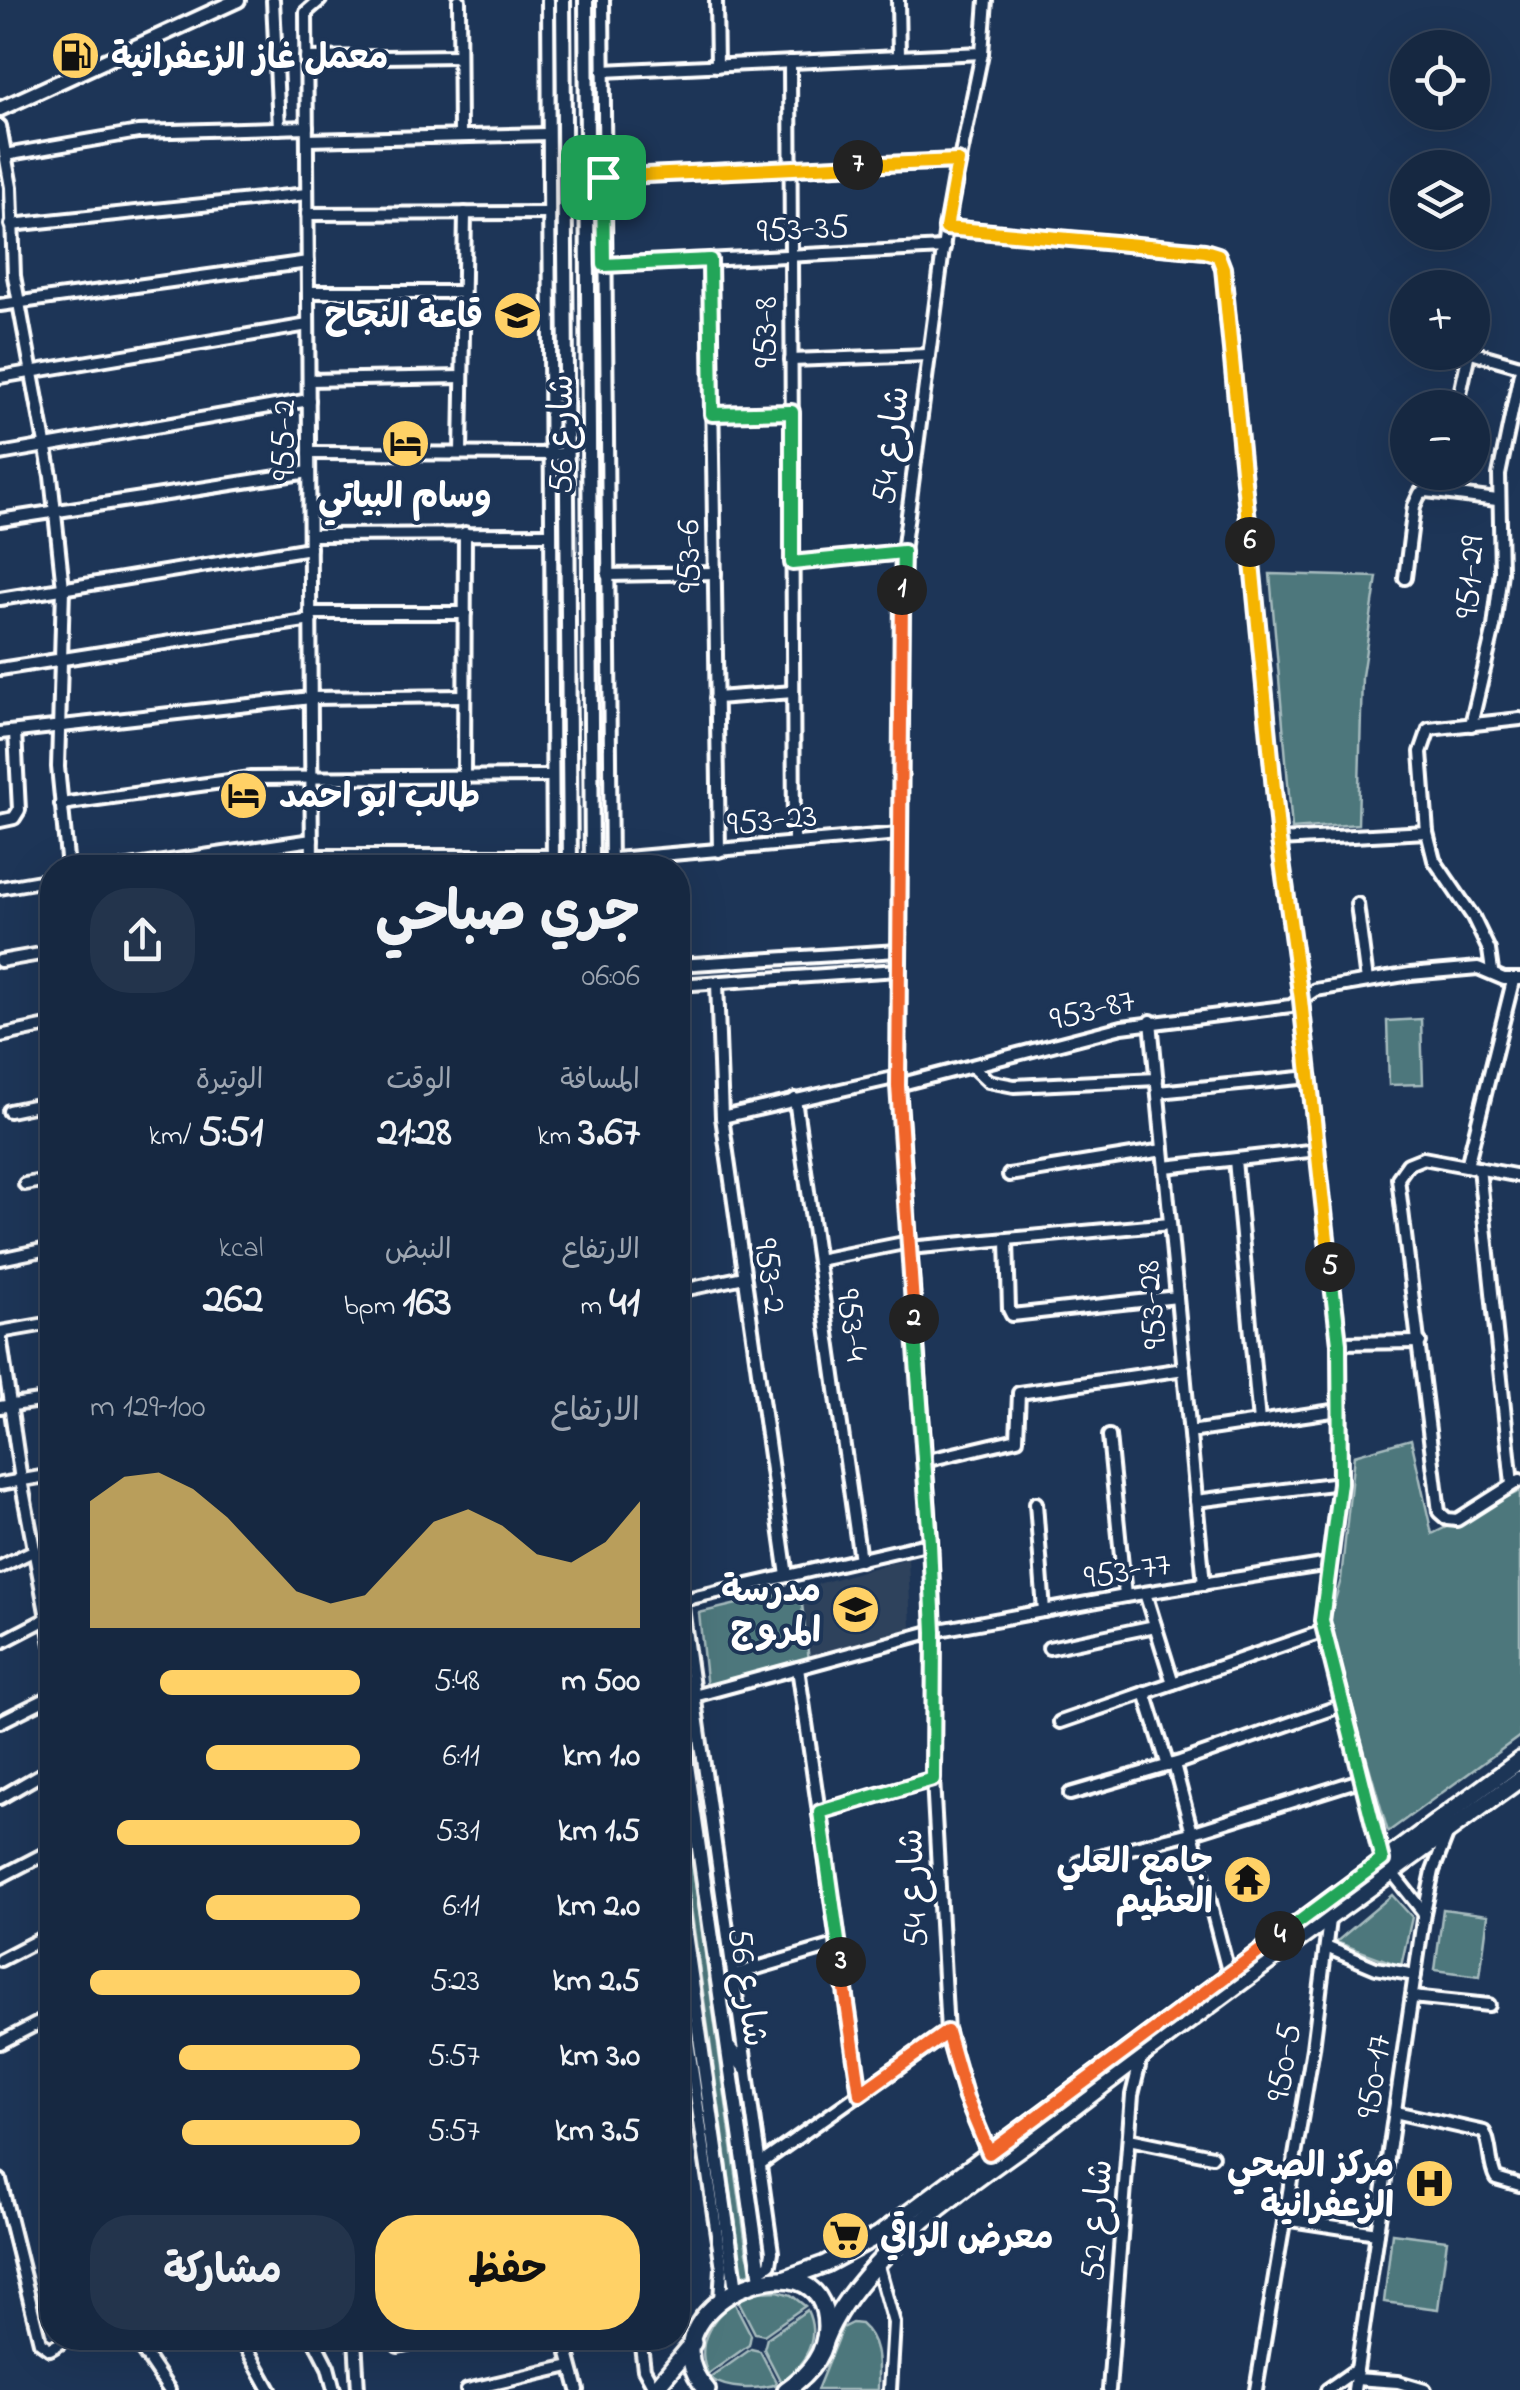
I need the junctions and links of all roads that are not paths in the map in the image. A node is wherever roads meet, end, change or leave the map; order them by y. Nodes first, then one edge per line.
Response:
1 (238, 0) edge
2 (273, 0) edge
3 (320, 0) edge
4 (459, 0) edge
5 (548, 0) edge
6 (563, 0) edge
7 (586, 0) edge
8 (602, 0) edge
9 (716, 0) edge
10 (898, 0) edge
11 (986, 0) edge
12 (982, 53) junction
13 (460, 56) junction
14 (899, 57) junction
15 (306, 58) junction
16 (790, 62) junction
17 (718, 66) junction
18 (603, 71) junction
19 (0, 109) edge
20 (0, 126) edge
21 (279, 128) junction
22 (307, 134) junction
23 (548, 134) junction
24 (460, 136) junction
25 (5, 155) junction
26 (958, 161) junction
27 (790, 168) junction
28 (603, 177) junction
29 (307, 194) junction
30 (464, 213) junction
31 (549, 213) junction
32 (308, 214) junction
33 (10, 224) junction
34 (946, 228) junction
35 (944, 248) junction
36 (791, 256) junction
37 (710, 260) junction
38 (308, 262) junction
39 (604, 265) junction
40 (308, 292) junction
41 (464, 292) junction
42 (18, 302) junction
43 (0, 304) edge
44 (308, 325) junction
45 (928, 355) junction
46 (1490, 359) edge
47 (792, 360) junction
48 (1520, 370) edge
49 (33, 371) junction
50 (0, 377) edge
51 (462, 378) junction
52 (309, 380) junction
53 (309, 400) junction
54 (792, 412) junction
55 (712, 414) junction
56 (46, 448) junction
57 (309, 453) junction
58 (0, 454) edge
59 (462, 454) junction
60 (557, 454) junction
61 (310, 472) junction
62 (1498, 500) junction
63 (53, 510) junction
64 (0, 520) edge
65 (465, 533) junction
66 (551, 534) junction
67 (310, 541) junction
68 (903, 552) junction
69 (792, 563) junction
70 (714, 573) junction
71 (607, 575) junction
72 (1406, 578) dead end
73 (64, 588) junction
74 (0, 599) edge
75 (464, 613) junction
76 (311, 616) junction
77 (0, 657) edge
78 (62, 658) junction
79 (1, 669) edge
80 (793, 692) junction
81 (464, 696) junction
82 (311, 698) junction
83 (716, 698) junction
84 (1520, 718) edge
85 (1472, 724) junction
86 (58, 728) junction
87 (15, 732) junction
88 (0, 733) edge
89 (464, 776) junction
90 (552, 776) junction
91 (312, 777) junction
92 (61, 804) junction
93 (0, 821) edge
94 (1427, 832) junction
95 (899, 834) junction
96 (312, 840) junction
97 (1279, 840) junction
98 (794, 841) junction
99 (719, 851) junction
100 (67, 855) edge
101 (211, 855) edge
102 (312, 855) edge
103 (553, 855) edge
104 (570, 855) edge
105 (592, 855) edge
106 (611, 855) edge
107 (683, 855) edge
108 (40, 881) edge
109 (0, 888) edge
110 (1357, 904) dead end
111 (898, 951) junction
112 (40, 954) edge
113 (0, 962) edge
114 (690, 964) edge
115 (898, 970) junction
116 (1492, 971) junction
117 (1516, 980) edge
118 (1368, 981) junction
119 (717, 983) junction
120 (690, 984) edge
121 (1301, 1000) junction
122 (1151, 1022) junction
123 (40, 1028) edge
124 (0, 1036) edge
125 (973, 1068) junction
126 (1310, 1077) junction
127 (1157, 1079) junction
128 (898, 1082) junction
129 (1158, 1092) junction
130 (794, 1099) junction
131 (40, 1105) edge
132 (9, 1111) dead end
133 (722, 1117) junction
134 (1163, 1150) junction
135 (1318, 1150) junction
136 (1235, 1160) junction
137 (1165, 1167) junction
138 (1473, 1167) junction
139 (1009, 1175) dead end
140 (1520, 1176) edge
141 (40, 1181) edge
142 (26, 1184) dead end
143 (1170, 1224) junction
144 (1007, 1242) junction
145 (909, 1245) junction
146 (40, 1251) edge
147 (0, 1259) edge
148 (818, 1260) junction
149 (744, 1278) junction
150 (690, 1289) edge
151 (1177, 1297) junction
152 (40, 1325) edge
153 (0, 1333) edge
154 (1420, 1342) junction
155 (1339, 1343) junction
156 (1184, 1369) junction
157 (40, 1401) edge
158 (5, 1406) edge
159 (1339, 1410) junction
160 (1259, 1422) junction
161 (1190, 1432) junction
162 (1109, 1436) dead end
163 (924, 1461) junction
164 (40, 1477) edge
165 (21, 1480) junction
166 (1516, 1482) edge
167 (1340, 1483) junction
168 (0, 1484) edge
169 (1196, 1502) junction
170 (1036, 1503) dead end
171 (930, 1543) junction
172 (35, 1550) junction
173 (860, 1560) junction
174 (1329, 1564) junction
175 (0, 1567) edge
176 (40, 1576) edge
177 (787, 1576) junction
178 (1204, 1584) junction
179 (1145, 1593) junction
180 (1125, 1596) junction
181 (690, 1598) edge
182 (1044, 1611) junction
183 (40, 1622) edge
184 (1155, 1626) junction
185 (934, 1632) junction
186 (1324, 1632) junction
187 (0, 1642) edge
188 (1049, 1648) dead end
189 (798, 1668) junction
190 (690, 1671) edge
191 (1172, 1682) junction
192 (1144, 1692) junction
193 (694, 1696) junction
194 (40, 1702) edge
195 (1343, 1704) junction
196 (0, 1722) edge
197 (1060, 1722) dead end
198 (1520, 1760) edge
199 (1171, 1765) junction
200 (40, 1775) edge
201 (933, 1779) junction
202 (1364, 1779) junction
203 (1520, 1779) edge
204 (1070, 1794) dead end
205 (0, 1798) edge
206 (690, 1808) edge
207 (820, 1812) junction
208 (1194, 1832) junction
209 (1448, 1832) junction
210 (40, 1856) edge
211 (1080, 1861) dead end
212 (1387, 1867) junction
213 (0, 1877) edge
214 (1424, 1913) junction
215 (1329, 1920) junction
216 (40, 1939) edge
217 (838, 1944) junction
218 (1326, 1947) junction
219 (0, 1960) edge
220 (690, 1968) edge
221 (1229, 1974) junction
222 (733, 1975) junction
223 (1414, 1975) junction
224 (1412, 1996) junction
225 (1489, 2005) dead end
226 (40, 2022) edge
227 (947, 2032) junction
228 (0, 2043) edge
229 (727, 2045) junction
230 (1142, 2055) junction
231 (690, 2064) edge
232 (691, 2070) joint
233 (746, 2070) junction
234 (1108, 2081) junction
235 (860, 2094) junction
236 (1132, 2095) junction
237 (1395, 2112) junction
238 (1129, 2139) junction
239 (989, 2153) junction
240 (1212, 2156) dead end
241 (760, 2164) junction
242 (0, 2180) edge
243 (1520, 2185) edge
244 (1284, 2219) junction
245 (1377, 2232) junction
246 (876, 2261) junction
247 (761, 2275) junction
248 (783, 2279) junction
249 (736, 2289) junction
250 (720, 2300) junction
251 (825, 2339) junction
252 (40, 2342) edge
253 (693, 2343) junction
254 (690, 2347) edge
255 (142, 2350) edge
256 (248, 2350) edge
257 (319, 2350) edge
258 (356, 2350) edge
259 (567, 2350) edge
260 (642, 2350) edge
261 (687, 2350) edge
262 (570, 2366) junction
263 (810, 2369) junction
264 (1356, 2379) edge
265 (655, 2389) edge
266 (169, 2390) edge
267 (270, 2390) edge
268 (334, 2390) edge
269 (358, 2390) edge
270 (468, 2390) edge
271 (578, 2390) edge
272 (707, 2390) edge
273 (786, 2390) edge
274 (806, 2390) edge
275 (890, 2390) edge
276 (1110, 2390) edge
277 (1256, 2390) edge
278 (1327, 2390) edge
279 (1425, 2390) edge

1 - 19 street
2 - 21 street
3 - 15 street, 955-2
4 - 13 street
5 - 23 street
6 - 60 street, شارع 56
7 - 105 street, شارع 56
8 - 18 street
9 - 17 street
10 - 14 street
11 - 12 street, شارع 54
12 - 14 street
12 - 26 street, شارع 54
13 - 15 street
13 - 24 street
14 - 16 street
15 - 22 street, 955-2
16 - 17 street
16 - 27 street, 953-8
17 - 18 street
18 - 28 street
20 - 25 street
21 - 22 street
21 - 25 street
22 - 24 street
22 - 29 street, 955-2
23 - 24 street
23 - 31 street
25 - 33 street
26 - 27 street
26 - 34 street, شارع 54
27 - 28 street
27 - 36 street, 953-8
28 - 39 street
29 - 32 street, 955-2
29 - 33 street
30 - 31 street
30 - 32 street
30 - 41 street
31 - 60 street
32 - 38 street, 955-2
33 - 42 street
34 - 35 street, شارع 54
34 - 97 street
35 - 36 street, 953-35
35 - 45 street, شارع 54
36 - 37 street, 953-35
36 - 47 street, 953-8
37 - 39 street, 953-35
37 - 55 street, 953-6
38 - 40 street, 955-2
38 - 42 street
39 - 71 street
40 - 41 street
40 - 44 street, 955-2
41 - 51 street
42 - 43 street
42 - 49 street
44 - 49 street
44 - 52 street, 955-2
45 - 47 street
45 - 68 street, شارع 54
46 - 48 street
47 - 54 street, 953-8
48 - 62 street, 951-29
49 - 50 street
49 - 56 street
51 - 52 street
51 - 59 street
52 - 53 street, 955-2
53 - 56 street
53 - 57 street, 955-2
54 - 55 street
54 - 69 street, 953-8
55 - 70 street, 953-6
56 - 58 street
56 - 63 street
57 - 59 street
57 - 61 street, 955-2
59 - 60 street
60 - 66 street
60 - 104 street, شارع 56
61 - 63 street
61 - 67 street, 955-2
62 - 72 street
62 - 85 street, 951-29
63 - 64 street
63 - 73 street
65 - 66 street
65 - 67 street
65 - 75 street
66 - 90 street
67 - 73 street
67 - 76 street, 955-2
68 - 69 street
68 - 95 street, شارع 54
69 - 80 street, 953-8
70 - 71 street
70 - 83 street, 953-6
71 - 106 street
73 - 74 street
73 - 78 street
75 - 76 street
75 - 81 street
76 - 78 street
76 - 82 street, 955-2
77 - 79 street
78 - 79 street
78 - 86 street
80 - 83 street
80 - 98 street, 953-8
81 - 82 street
81 - 89 street
82 - 86 street
82 - 91 street, 955-2
83 - 99 street, 953-6
84 - 85 street
85 - 94 street
86 - 87 street
86 - 92 street
87 - 88 street
87 - 93 street
89 - 90 street
89 - 91 street
90 - 103 street
91 - 92 street
91 - 96 street, 955-2
92 - 100 street
94 - 97 street
94 - 116 street
95 - 98 street, 953-23
95 - 111 street, شارع 54
96 - 101 street
96 - 102 street, 955-2
97 - 121 street
98 - 99 street, 953-23
99 - 107 street, 953-23
108 - 109 street
110 - 118 street
111 - 114 street
111 - 115 street, شارع 54
112 - 113 street
115 - 119 street
115 - 128 street, شارع 54
116 - 117 street
116 - 118 street, 953-87
117 - 138 street
118 - 121 street, 953-87
119 - 120 street
119 - 133 street, 953-2
121 - 122 street, 953-87
121 - 126 street
122 - 125 street, 953-87
122 - 127 street, 953-28
123 - 124 street
125 - 127 street
125 - 128 street, 953-87
126 - 129 street
126 - 135 street
127 - 129 street, 953-28
128 - 130 street, 953-87
128 - 145 street, شارع 54
129 - 134 street, 953-28
130 - 133 street, 953-87
130 - 148 street, 953-4
131 - 132 street
133 - 149 street, 953-2
134 - 137 street, 953-28
134 - 139 street
135 - 136 street
135 - 155 street
136 - 137 street
136 - 160 street
137 - 143 street, 953-28
138 - 140 street
138 - 154 street
138 - 166 street
141 - 142 street
143 - 144 street
143 - 151 street, 953-28
144 - 145 street
144 - 151 street
145 - 148 street
145 - 163 street, شارع 54
146 - 147 street
148 - 173 street, 953-4
149 - 150 street
149 - 177 street, 953-2
151 - 156 street, 953-28
152 - 153 street
153 - 158 street
154 - 155 street
154 - 166 street
155 - 159 street
156 - 161 street, 953-28
156 - 163 street
157 - 158 street
158 - 165 street
159 - 160 street
159 - 167 street
160 - 161 street
161 - 169 street, 953-28
162 - 180 street
163 - 171 street, شارع 54
164 - 165 street
165 - 168 street
165 - 172 street
167 - 169 street
167 - 174 street
169 - 178 street, 953-28
170 - 182 street
171 - 173 street
171 - 185 street, شارع 54
172 - 175 street
172 - 176 street
173 - 177 street
174 - 178 street, 953-77
174 - 186 street
177 - 181 street
178 - 179 street, 953-77
179 - 180 street, 953-77
179 - 184 street
180 - 182 street, 953-77
182 - 185 street, 953-77
183 - 187 street
184 - 188 street
184 - 191 street
185 - 189 street, 953-77
185 - 201 street, شارع 54
186 - 191 street
186 - 195 street
189 - 193 street, 953-77
189 - 207 street
190 - 193 street
191 - 192 street
192 - 197 street
192 - 199 street
193 - 222 street
194 - 196 street
195 - 199 street
195 - 202 street
198 - 212 main road
199 - 204 street
199 - 208 street
200 - 205 street
201 - 207 street
201 - 227 street, شارع 54
202 - 208 street
202 - 212 street
203 - 209 main road
206 - 229 street, شارع 56
207 - 217 street
208 - 211 street
208 - 221 street
209 - 212 main road
209 - 214 street, 950-17
210 - 213 street
212 - 214 street
212 - 215 main road
212 - 221 main road
214 - 223 street, 950-17
215 - 218 street, 950-5
215 - 230 main road
216 - 219 street
217 - 222 street
217 - 235 street
218 - 223 street
218 - 244 street, 950-5
220 - 249 street, شارع 56
221 - 239 main road
222 - 233 street
223 - 224 street, 950-17
224 - 225 street
224 - 237 street, 950-17
226 - 228 street
227 - 235 street
227 - 239 street, شارع 54
229 - 233 street
229 - 247 street, شارع 56
230 - 234 main road
230 - 236 street, شارع 52
231 - 232 street
232 - 250 street
233 - 241 street
234 - 236 street
234 - 246 main road
235 - 241 street
236 - 238 street, شارع 52
237 - 243 street
237 - 245 street, 950-17
238 - 240 street
238 - 276 street, شارع 52
239 - 248 main road
241 - 247 street
242 - 252 street
244 - 245 street
244 - 277 street, 950-5
245 - 264 street, 950-17
246 - 251 main road
246 - 275 street
247 - 248 main road
247 - 249 main road
248 - 251 main road
249 - 250 main road
250 - 253 main road
251 - 263 main road
253 - 254 main road
253 - 272 main road
255 - 266 street
256 - 267 street
257 - 268 street
258 - 269 street
259 - 262 street
260 - 265 street
261 - 265 main road
262 - 270 street
262 - 271 street
263 - 273 main road
263 - 274 street
264 - 278 street
264 - 279 street

